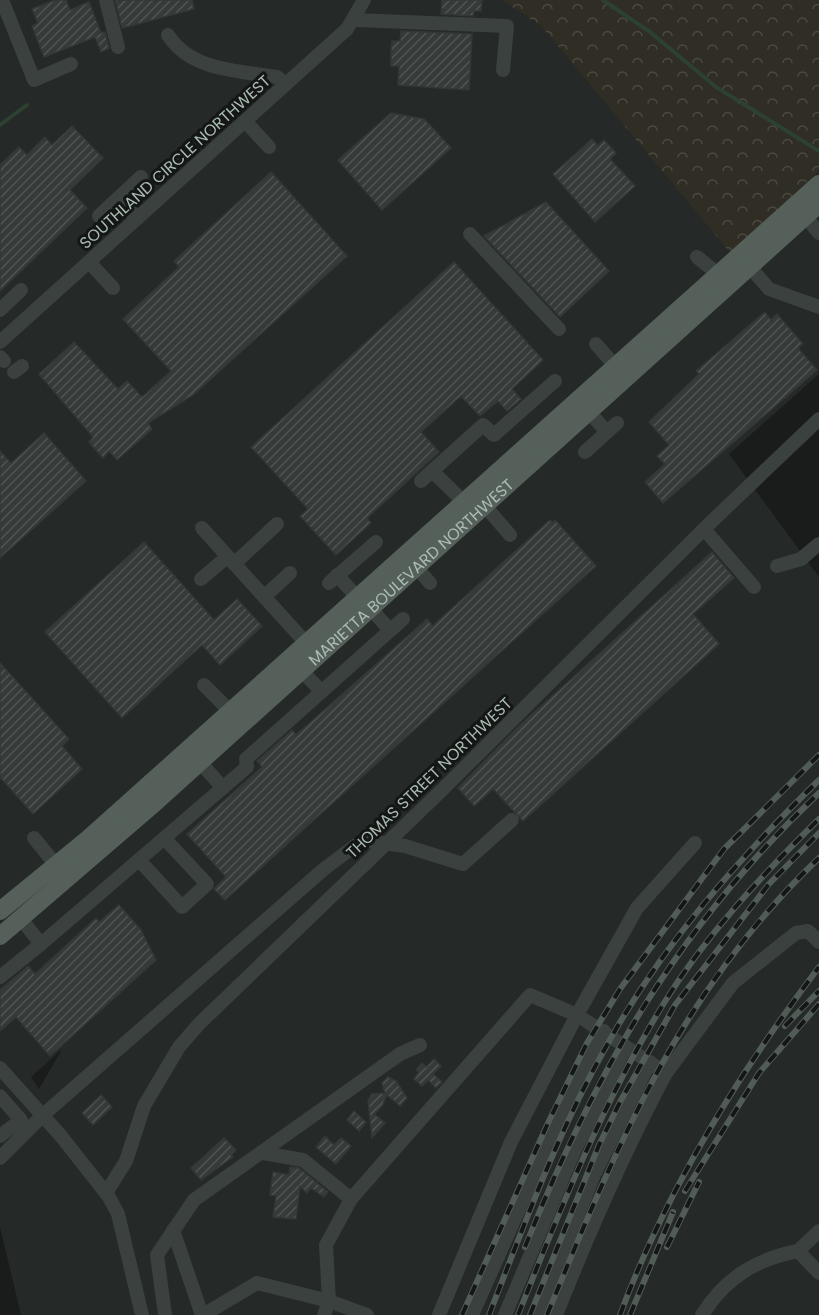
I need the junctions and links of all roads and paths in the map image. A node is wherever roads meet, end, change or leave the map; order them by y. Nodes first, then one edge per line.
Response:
1 (2, 0) edge
2 (106, 0) edge
3 (364, 0) edge
4 (355, 20) junction
5 (168, 35) dead end
6 (118, 48) dead end
7 (71, 64) dead end
8 (503, 70) dead end
9 (286, 84) junction
10 (245, 121) junction
11 (269, 147) dead end
12 (141, 177) dead end
13 (819, 184) edge
14 (117, 199) junction
15 (807, 208) edge
16 (99, 216) dead end
17 (138, 218) junction
18 (819, 232) edge
19 (470, 234) dead end
20 (697, 256) dead end
21 (89, 262) junction
22 (750, 267) junction
23 (718, 274) junction
24 (113, 288) dead end
25 (21, 290) dead end
26 (819, 307) edge
27 (0, 310) edge
28 (18, 326) junction
29 (559, 329) dead end
30 (0, 342) edge
31 (596, 344) dead end
32 (616, 367) junction
33 (555, 381) dead end
34 (589, 412) junction
35 (819, 418) edge
36 (585, 453) dead end
37 (432, 471) junction
38 (422, 481) dead end
39 (464, 502) junction
40 (484, 506) junction
41 (277, 524) dead end
42 (202, 528) dead end
43 (704, 529) junction
44 (510, 535) dead end
45 (376, 542) dead end
46 (819, 544) edge
47 (231, 561) junction
48 (777, 566) dead end
49 (416, 567) junction
50 (290, 573) dead end
51 (201, 579) dead end
52 (430, 583) dead end
53 (754, 587) dead end
54 (264, 597) junction
55 (363, 603) junction
56 (403, 619) dead end
57 (390, 630) junction
58 (306, 643) junction
59 (301, 670) junction
60 (204, 685) dead end
61 (321, 692) junction
62 (230, 711) junction
63 (200, 762) junction
64 (223, 788) junction
65 (512, 820) dead end
66 (34, 838) dead end
67 (165, 839) junction
68 (387, 843) junction
69 (694, 843) dead end
70 (140, 861) junction
71 (56, 865) junction
72 (0, 911) edge
73 (21, 919) junction
74 (0, 936) edge
75 (819, 942) edge
76 (41, 945) junction
77 (0, 977) edge
78 (577, 1015) junction
79 (604, 1031) junction
80 (420, 1045) dead end
81 (626, 1047) junction
82 (650, 1062) junction
83 (0, 1068) edge
84 (666, 1073) junction
85 (0, 1096) edge
86 (44, 1115) junction
87 (0, 1136) edge
88 (263, 1153) junction
89 (0, 1158) edge
90 (106, 1193) junction
91 (351, 1199) junction
92 (172, 1230) junction
93 (819, 1231) edge
94 (798, 1251) junction
95 (819, 1273) edge
96 (329, 1301) junction
97 (142, 1315) edge
98 (165, 1315) edge
99 (203, 1315) edge
100 (324, 1315) edge
101 (367, 1315) edge
102 (439, 1315) edge
103 (472, 1315) edge
104 (505, 1315) edge
105 (538, 1315) edge
106 (556, 1315) edge
107 (702, 1315) edge

1 - 7 street
2 - 6 street
3 - 4 street, SOUTHLAND CIRCLE NORTHWEST
4 - 8 street
4 - 9 street, SOUTHLAND CIRCLE NORTHWEST
5 - 9 street
9 - 10 street, SOUTHLAND CIRCLE NORTHWEST
10 - 11 street
10 - 17 street, SOUTHLAND CIRCLE NORTHWEST
12 - 14 street
13 - 15 main road
14 - 16 street
14 - 17 street
15 - 18 street
15 - 22 main road, MARIETTA BOULEVARD NORTHWEST
15 - 23 main road
17 - 21 street, SOUTHLAND CIRCLE NORTHWEST
19 - 29 street
20 - 23 street
21 - 24 street
21 - 28 street, SOUTHLAND CIRCLE NORTHWEST
22 - 26 street
22 - 34 main road, MARIETTA BOULEVARD NORTHWEST
23 - 32 main road
25 - 27 street
27 - 28 street
28 - 30 street, SOUTHLAND CIRCLE NORTHWEST
31 - 32 street
32 - 39 main road
33 - 37 street
34 - 36 street
34 - 40 main road, MARIETTA BOULEVARD NORTHWEST
35 - 43 street, THOMAS STREET NORTHWEST
37 - 38 street
37 - 39 street
39 - 55 main road
40 - 44 street
40 - 49 main road, MARIETTA BOULEVARD NORTHWEST
41 - 47 street
42 - 47 street
43 - 53 street
43 - 68 street, THOMAS STREET NORTHWEST
45 - 55 street
46 - 48 street
47 - 51 street
47 - 54 street
49 - 52 street
49 - 55 main road, MARIETTA BOULEVARD NORTHWEST
50 - 54 street
54 - 58 street
55 - 57 street
55 - 58 main road
55 - 59 main road, MARIETTA BOULEVARD NORTHWEST
56 - 57 street
57 - 61 street
58 - 62 main road
59 - 61 street
59 - 63 main road, MARIETTA BOULEVARD NORTHWEST
60 - 62 street
61 - 64 street
62 - 71 main road
63 - 64 street
63 - 73 main road, MARIETTA BOULEVARD NORTHWEST
64 - 67 street
65 - 68 street
66 - 71 street
67 - 70 street
67 - 70 street
68 - 86 street
68 - 90 street, THOMAS STREET NORTHWEST
69 - 78 street
70 - 76 street
71 - 72 main road
73 - 74 main road, MARIETTA BOULEVARD NORTHWEST
73 - 76 street
75 - 84 street
76 - 77 street
78 - 79 street
78 - 91 street
78 - 102 street
79 - 81 street
79 - 103 street
80 - 88 street
81 - 82 street
81 - 104 street
82 - 84 street
82 - 105 street
83 - 86 street
84 - 106 street
85 - 87 street
86 - 89 street
86 - 90 street
88 - 91 street
88 - 92 street
90 - 97 street
91 - 96 street
92 - 98 street
92 - 99 street
93 - 94 street
94 - 95 street
94 - 107 street
96 - 99 street
96 - 100 street
96 - 101 street

